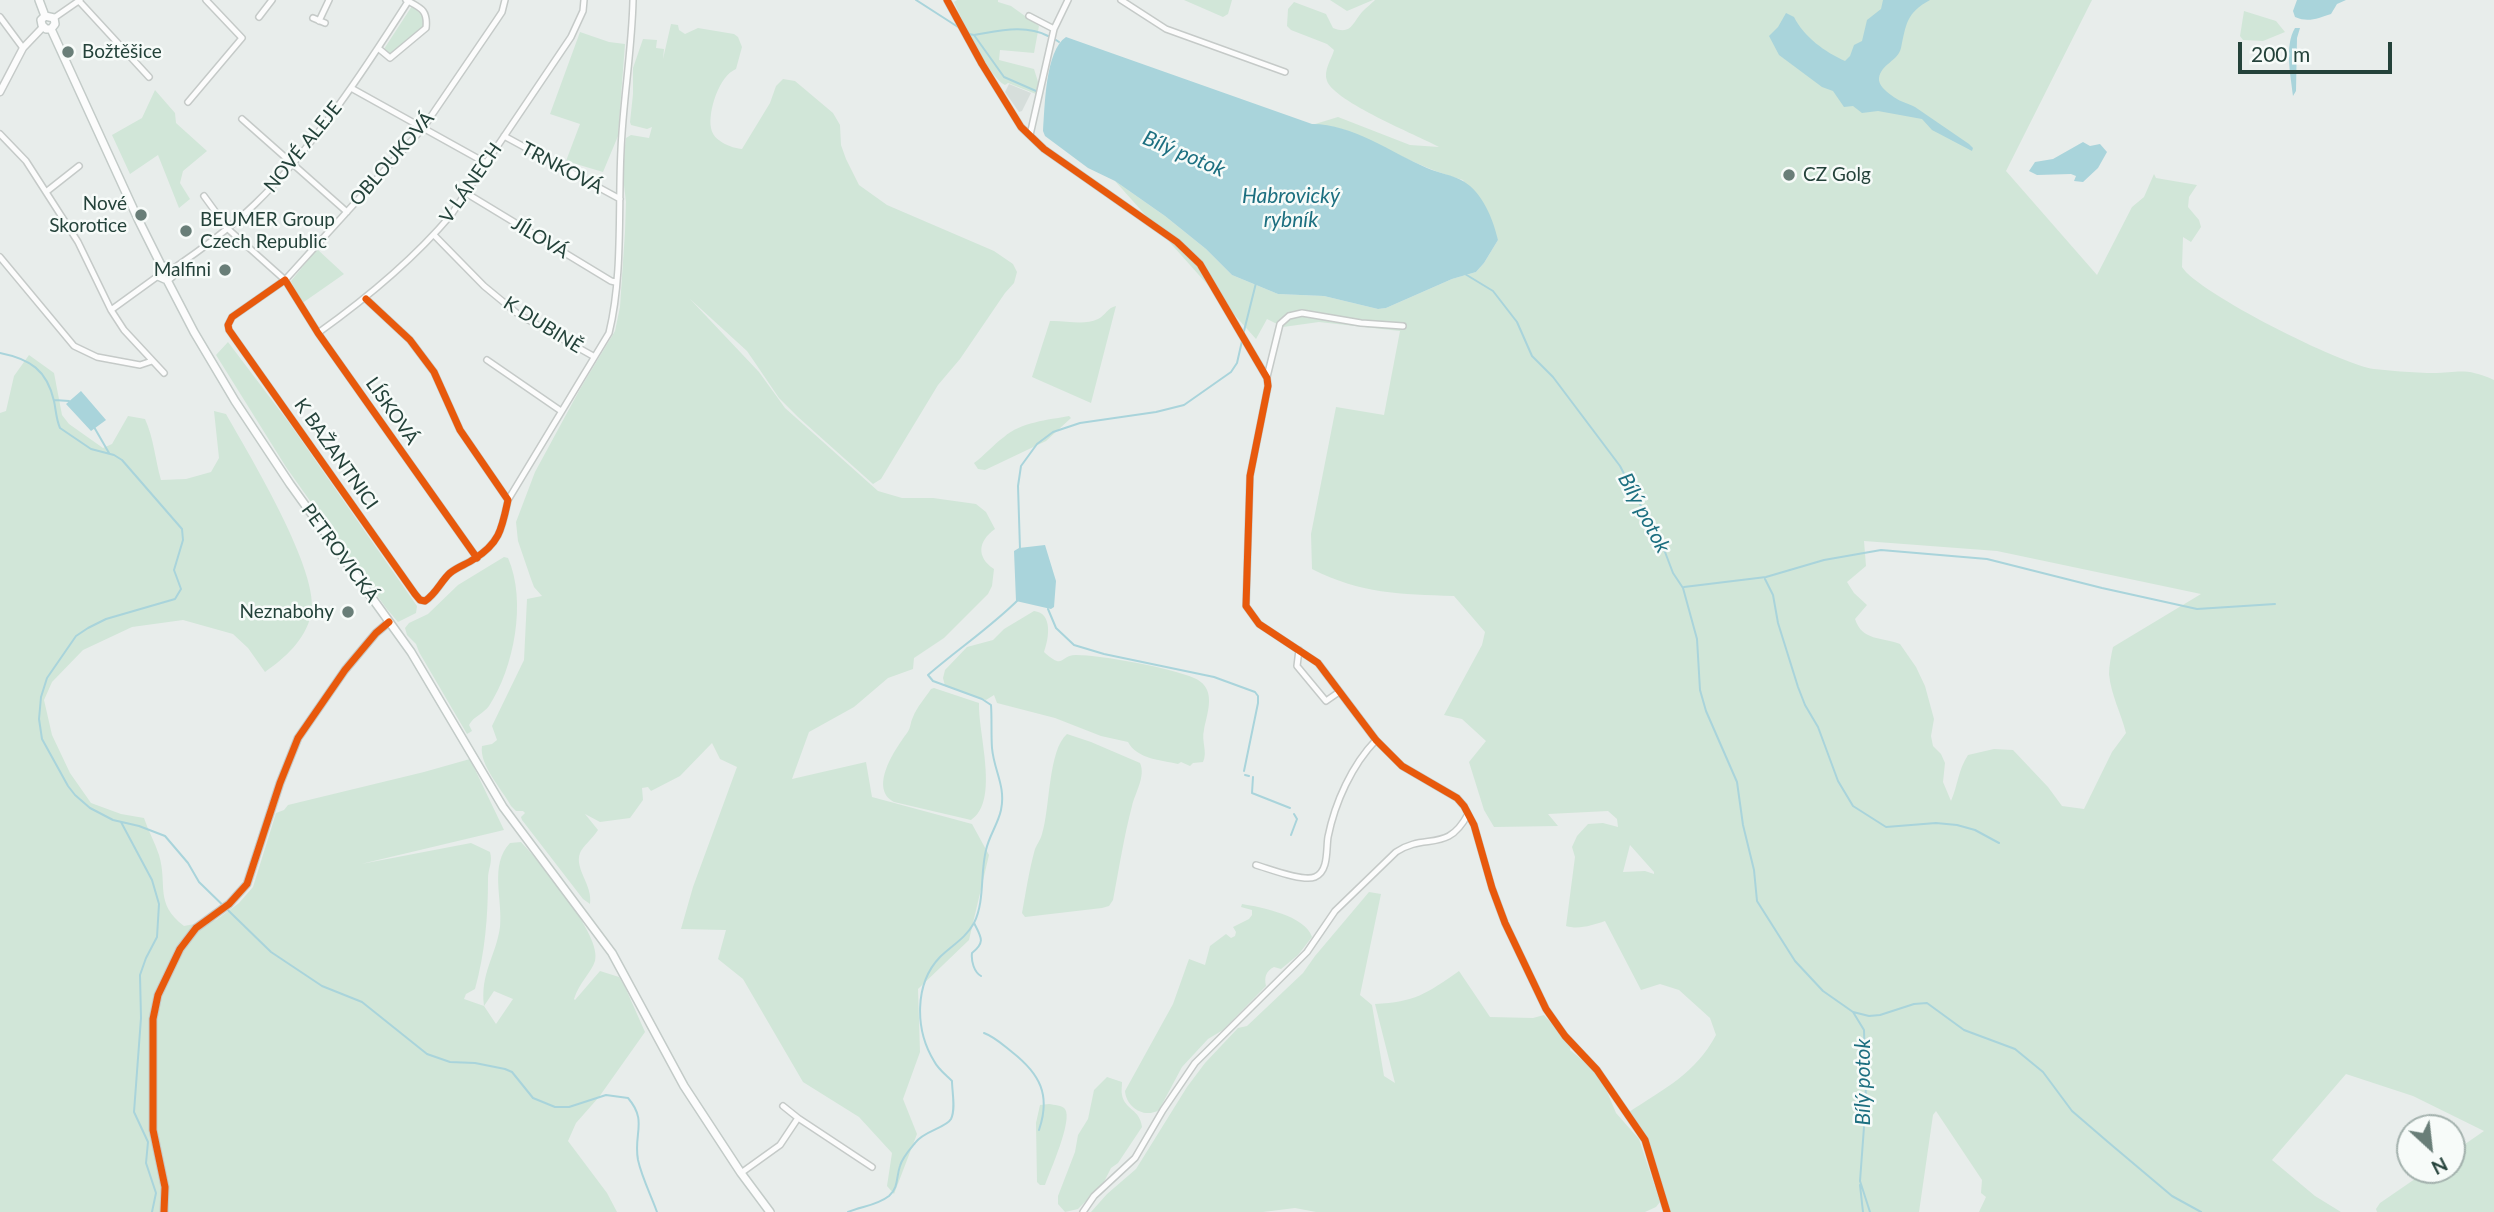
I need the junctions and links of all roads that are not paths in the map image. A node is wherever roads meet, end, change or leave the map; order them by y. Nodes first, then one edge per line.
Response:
1 (39, 0) edge
2 (206, 0) edge
3 (272, 0) edge
4 (330, 0) edge
5 (408, 0) edge
6 (505, 0) edge
7 (584, 0) edge
8 (633, 0) edge
9 (947, 0) edge
10 (1068, 0) edge
11 (1121, 0) edge
12 (79, 1) edge
13 (45, 16) junction
14 (1029, 16) dead end
15 (0, 17) edge
16 (259, 17) dead end
17 (54, 18) junction
18 (319, 21) dead end
19 (47, 28) junction
20 (1054, 29) junction
21 (23, 48) junction
22 (377, 48) junction
23 (1285, 72) dead end
24 (149, 77) dead end
25 (351, 88) junction
26 (0, 92) edge
27 (188, 102) dead end
28 (242, 119) dead end
29 (423, 128) junction
30 (0, 134) edge
31 (1030, 135) junction
32 (504, 136) junction
33 (292, 163) junction
34 (486, 163) junction
35 (79, 166) dead end
36 (46, 192) junction
37 (466, 193) junction
38 (204, 196) dead end
39 (620, 199) junction
40 (347, 212) junction
41 (228, 229) junction
42 (434, 235) junction
43 (0, 257) edge
44 (162, 267) junction
45 (171, 270) junction
46 (159, 276) junction
47 (167, 280) junction
48 (285, 280) junction
49 (615, 282) junction
50 (366, 299) junction
51 (111, 310) junction
52 (1403, 326) dead end
53 (318, 333) junction
54 (593, 356) junction
55 (487, 360) dead end
56 (152, 361) junction
57 (164, 373) dead end
58 (1266, 378) junction
59 (561, 411) junction
60 (508, 500) junction
61 (477, 558) junction
62 (389, 622) junction
63 (1299, 650) junction
64 (1339, 692) junction
65 (1376, 740) junction
66 (1468, 814) junction
67 (1256, 865) dead end
68 (783, 1106) dead end
69 (798, 1118) junction
70 (872, 1167) dead end
71 (741, 1173) junction
72 (164, 1212) edge
73 (770, 1212) edge
74 (1083, 1212) edge
75 (1667, 1212) edge

1 - 13 main road
2 - 27 street
3 - 16 street
4 - 18 street
5 - 22 street, NOVÉ ALEJE
5 - 22 street
6 - 29 street, OBLOUKOVÁ
7 - 32 street, V LÁNECH
8 - 39 street
9 - 31 street
10 - 20 street
11 - 23 street
12 - 17 street
12 - 24 street
13 - 17 main road
13 - 19 main road
14 - 20 street
15 - 21 street
17 - 19 main road
19 - 21 street
19 - 44 main road
20 - 31 street
21 - 26 street
22 - 25 street, NOVÉ ALEJE
25 - 29 street
25 - 33 street, NOVÉ ALEJE
28 - 33 street
29 - 34 street
29 - 40 street, OBLOUKOVÁ
30 - 36 street
31 - 58 street
32 - 34 street, V LÁNECH
32 - 39 street, TRNKOVÁ
33 - 40 street
33 - 41 street, NOVÉ ALEJE
34 - 37 street, V LÁNECH
35 - 36 street
36 - 51 street
37 - 42 street, V LÁNECH
37 - 49 street, JÍLOVÁ
38 - 41 street
39 - 49 street
40 - 48 street, OBLOUKOVÁ
41 - 45 street, NOVÉ ALEJE
41 - 48 street
42 - 50 street, V LÁNECH
42 - 54 street, K DUBINĚ
43 - 56 street
44 - 45 main road
44 - 46 main road
45 - 47 main road
46 - 47 main road
46 - 51 street
47 - 62 main road, PETROVICKÁ
48 - 53 street, LÍSKOVÁ
48 - 61 street, K BAŽANTNICI
49 - 54 street
50 - 53 street, V LÁNECH
50 - 60 street
51 - 56 street
52 - 58 street
53 - 61 street, LÍSKOVÁ
54 - 59 street
55 - 59 street
56 - 57 street
58 - 63 street
59 - 60 street
60 - 61 street
62 - 71 main road, PETROVICKÁ
62 - 72 street
63 - 64 street
63 - 64 street
64 - 65 street
65 - 66 street
65 - 67 street
66 - 74 street
66 - 75 street
68 - 69 street
69 - 70 street
69 - 71 street
71 - 73 main road, PETROVICKÁ

